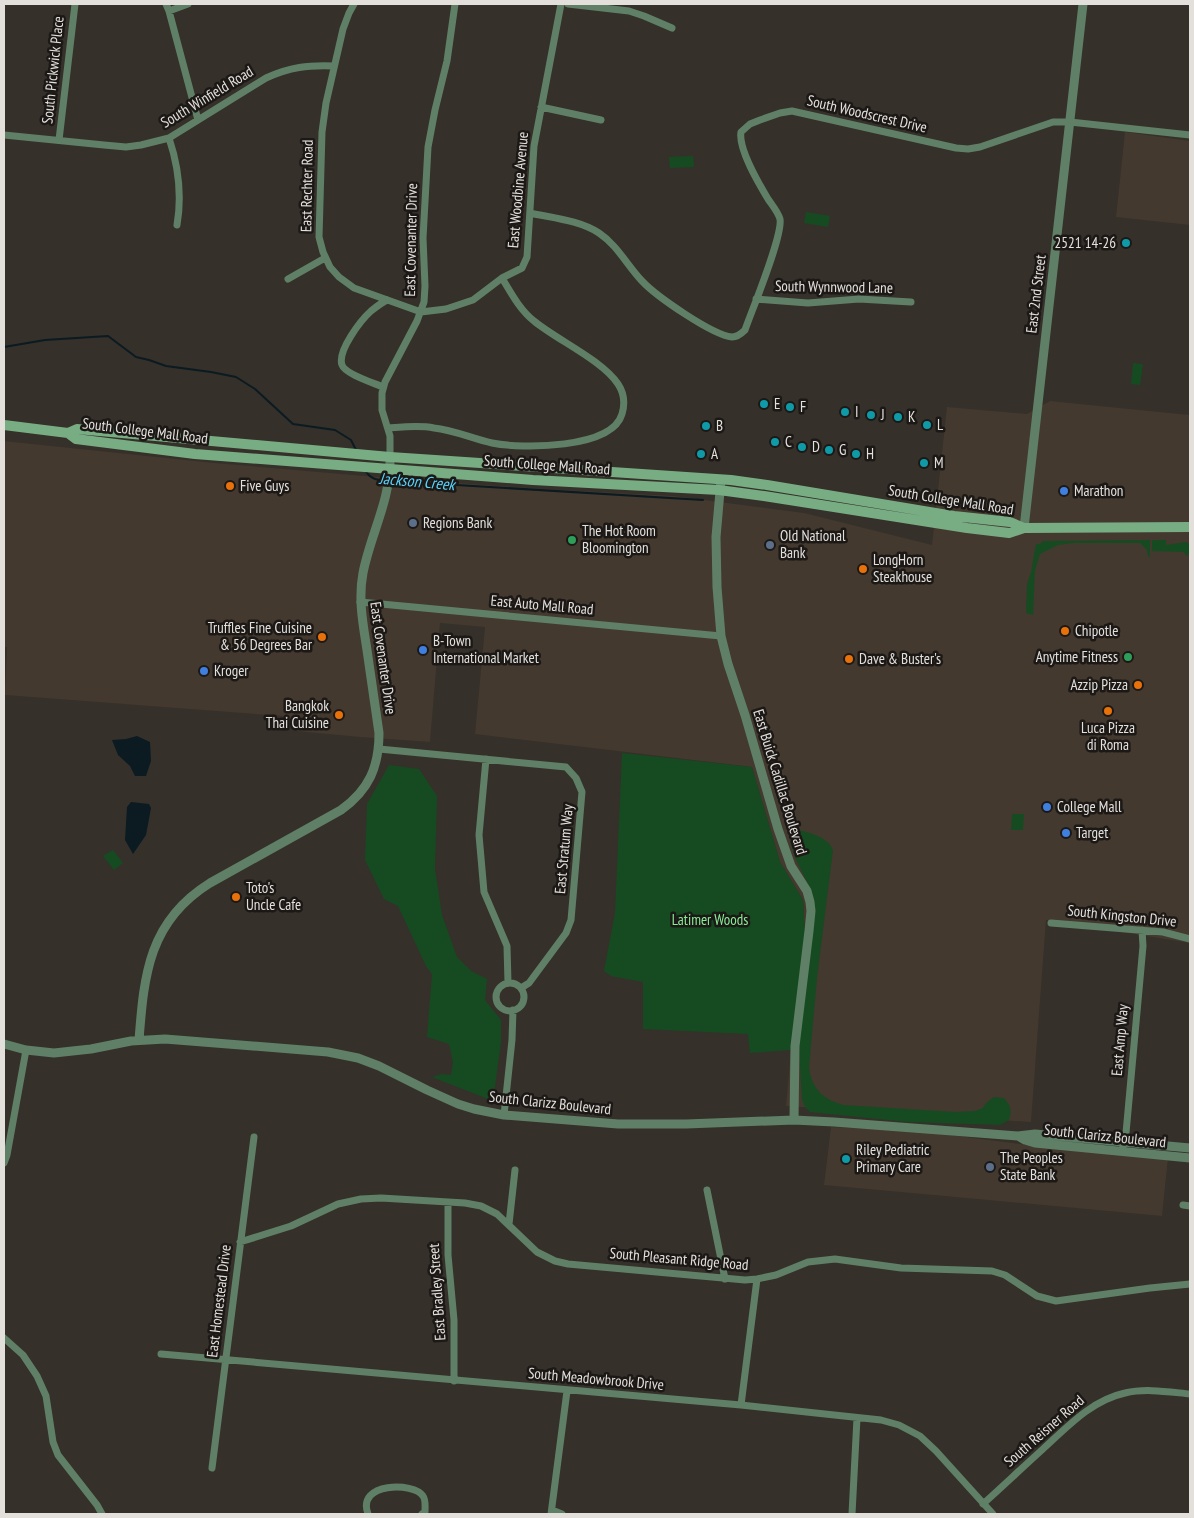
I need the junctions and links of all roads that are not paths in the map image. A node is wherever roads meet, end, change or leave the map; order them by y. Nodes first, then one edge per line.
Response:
1 (75, 4) edge
2 (166, 4) edge
3 (188, 4) edge
4 (354, 4) edge
5 (456, 4) edge
6 (561, 4) edge
7 (568, 4) edge
8 (1083, 4) edge
9 (169, 11) junction
10 (672, 28) dead end
11 (334, 66) junction
12 (541, 107) junction
13 (198, 120) junction
14 (601, 120) dead end
15 (1070, 122) junction
16 (4, 135) edge
17 (1190, 135) edge
18 (169, 138) junction
19 (59, 140) junction
20 (530, 213) junction
21 (177, 225) dead end
22 (325, 258) junction
23 (502, 278) junction
24 (288, 279) dead end
25 (756, 299) junction
26 (387, 300) junction
27 (911, 302) dead end
28 (421, 312) junction
29 (383, 387) junction
30 (4, 425) edge
31 (388, 428) junction
32 (68, 432) junction
33 (196, 440) junction
34 (195, 454) junction
35 (390, 457) junction
36 (535, 467) junction
37 (390, 472) junction
38 (533, 480) junction
39 (720, 485) junction
40 (941, 514) junction
41 (967, 523) junction
42 (936, 524) junction
43 (1190, 527) edge
44 (1024, 528) junction
45 (360, 602) junction
46 (721, 636) junction
47 (379, 749) junction
48 (486, 759) junction
49 (1051, 923) dead end
50 (1142, 930) junction
51 (1190, 939) edge
52 (508, 983) junction
53 (521, 988) junction
54 (513, 1010) junction
55 (139, 1040) junction
56 (4, 1044) edge
57 (26, 1050) junction
58 (504, 1114) junction
59 (794, 1120) junction
60 (1018, 1136) junction
61 (254, 1137) dead end
62 (1124, 1142) junction
63 (1190, 1148) edge
64 (1122, 1151) junction
65 (1190, 1158) edge
66 (4, 1163) edge
67 (515, 1170) dead end
68 (707, 1190) dead end
69 (448, 1202) junction
70 (508, 1224) junction
71 (240, 1242) junction
72 (725, 1279) junction
73 (757, 1279) junction
74 (1190, 1284) edge
75 (4, 1338) edge
76 (161, 1354) dead end
77 (226, 1360) junction
78 (454, 1381) junction
79 (567, 1390) junction
80 (1190, 1394) edge
81 (741, 1405) junction
82 (856, 1418) junction
83 (212, 1468) dead end
84 (983, 1504) junction
85 (551, 1512) edge
86 (102, 1514) edge
87 (368, 1514) edge
88 (422, 1514) edge
89 (562, 1514) edge
90 (852, 1514) edge
91 (993, 1514) edge

1 - 19 street, South Pickwick Place
2 - 9 street
3 - 9 street
4 - 11 street, East Rechter Road
5 - 28 street, East Covenanter Drive
6 - 12 street, East Woodbine Avenue
7 - 10 street
8 - 15 street, East 2nd Street
9 - 13 street
11 - 13 street, South Winfield Road
11 - 22 street, East Rechter Road
12 - 14 street
12 - 20 street, East Woodbine Avenue
13 - 18 street, South Winfield Road
15 - 17 street, South Woodscrest Drive
15 - 25 street, South Woodscrest Drive
15 - 44 street, East 2nd Street
16 - 19 street, South Winfield Road
18 - 19 street, South Winfield Road
18 - 21 street
20 - 23 street, East Woodbine Avenue
20 - 25 street, South Woodscrest Drive
22 - 24 street
22 - 26 street, East Rechter Road
23 - 28 street, East Woodbine Avenue
23 - 31 street
25 - 27 street, South Wynnwood Lane
26 - 28 street, East Rechter Road
26 - 29 street
28 - 29 street, East Covenanter Drive
29 - 31 street, East Covenanter Drive
30 - 32 main road, South College Mall Road
31 - 35 street, East Covenanter Drive
32 - 33 main road, South College Mall Road
32 - 34 main road, South College Mall Road
33 - 34 main road
33 - 35 main road, South College Mall Road
34 - 37 main road, South College Mall Road
35 - 36 main road, South College Mall Road
35 - 37 street, East Covenanter Drive
36 - 38 street
36 - 39 main road, South College Mall Road
37 - 38 main road, South College Mall Road
37 - 45 street, East Covenanter Drive
38 - 39 main road, South College Mall Road
39 - 40 main road, South College Mall Road
39 - 42 main road, South College Mall Road
39 - 46 street, East Buick Cadillac Boulevard
40 - 41 main road, South College Mall Road
40 - 42 main road
41 - 42 main road, South College Mall Road
41 - 44 main road, South College Mall Road
43 - 44 main road, South College Mall Road
45 - 46 street, East Auto Mall Road
45 - 47 street, East Covenanter Drive
46 - 59 street, East Buick Cadillac Boulevard
47 - 48 street, East Stratum Way
47 - 55 street, East Covenanter Drive
48 - 52 street
48 - 53 street, East Stratum Way
49 - 50 street, South Kingston Drive
50 - 51 street, South Kingston Drive
50 - 62 street, East Amp Way
52 - 53 street
52 - 54 street
53 - 54 street
54 - 58 street
55 - 57 street, South Clarizz Boulevard
55 - 58 street, South Clarizz Boulevard
56 - 57 street, South Clarizz Boulevard
57 - 66 street
58 - 59 street, South Clarizz Boulevard
59 - 60 street, South Clarizz Boulevard
60 - 62 street, South Clarizz Boulevard
60 - 64 street, South Clarizz Boulevard
61 - 71 street, East Homestead Drive
62 - 63 street, South Clarizz Boulevard
62 - 64 street, East Amp Way
64 - 65 street, South Clarizz Boulevard
67 - 70 street
68 - 72 street
69 - 70 street, South Pleasant Ridge Road
69 - 71 street, South Pleasant Ridge Road
69 - 78 street, East Bradley Street
70 - 72 street, South Pleasant Ridge Road
71 - 77 street, East Homestead Drive
72 - 73 street, South Pleasant Ridge Road
73 - 74 street, South Pleasant Ridge Road
73 - 81 street
75 - 86 street
76 - 77 street, South Meadowbrook Drive
77 - 78 street, South Meadowbrook Drive
77 - 83 street, East Homestead Drive
78 - 79 street, South Meadowbrook Drive
79 - 81 street, South Meadowbrook Drive
79 - 85 street
80 - 84 street, South Reisner Road
81 - 82 street, South Meadowbrook Drive
82 - 84 street, South Meadowbrook Drive
82 - 90 street
84 - 91 street, South Meadowbrook Drive
85 - 89 street
87 - 88 street

